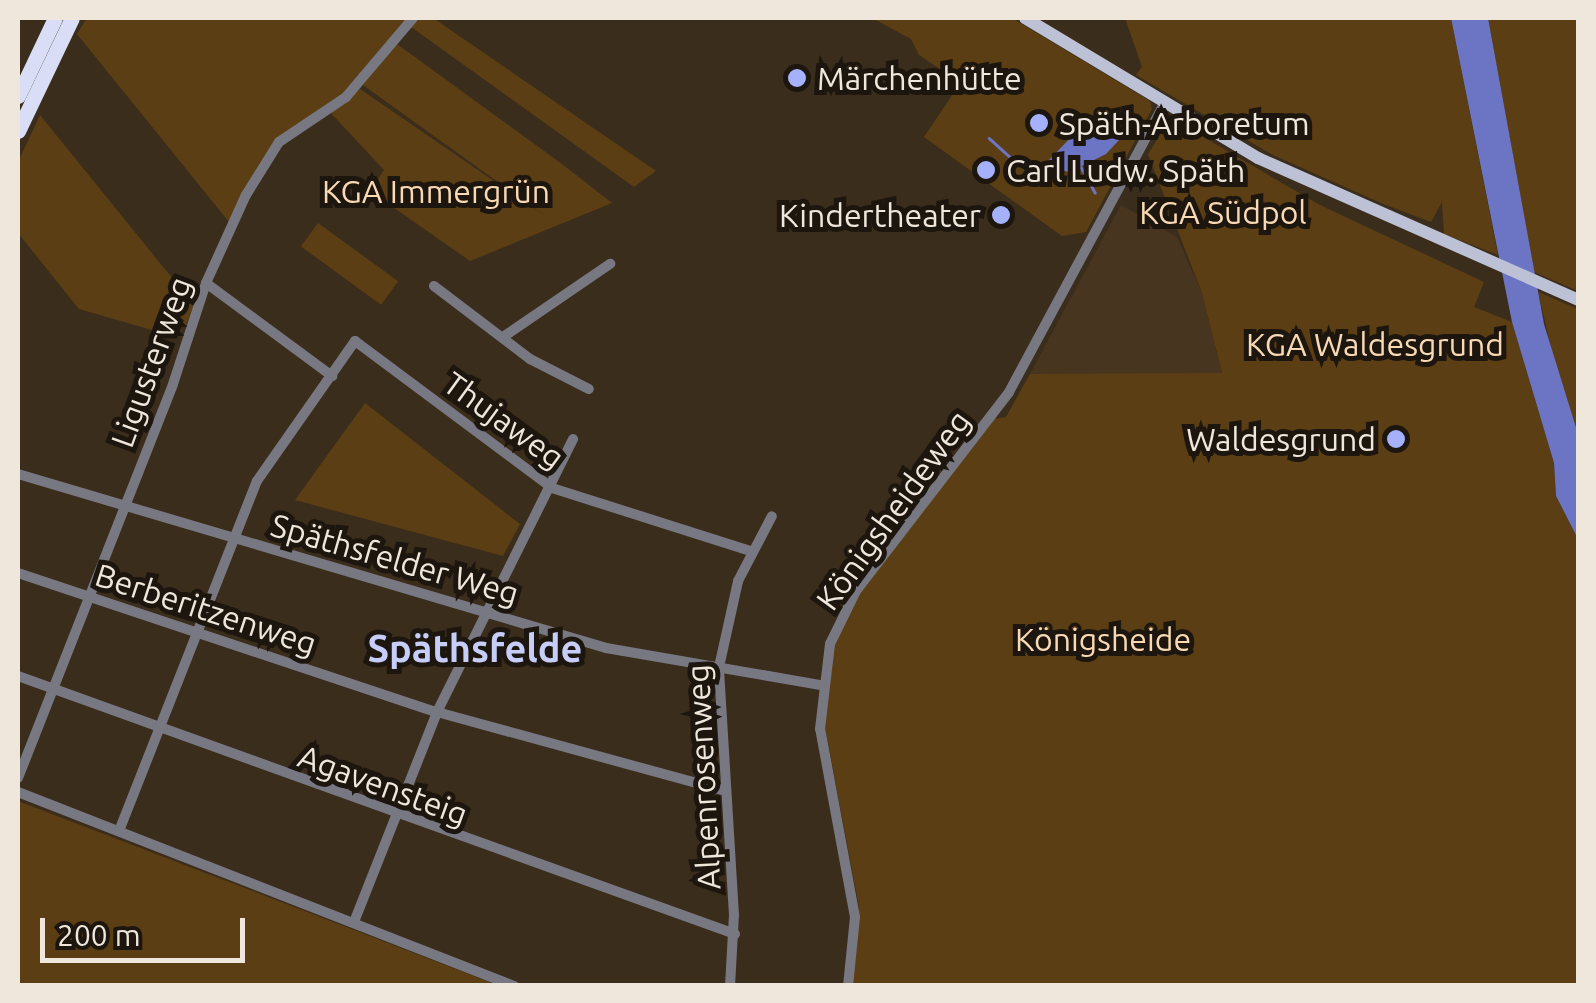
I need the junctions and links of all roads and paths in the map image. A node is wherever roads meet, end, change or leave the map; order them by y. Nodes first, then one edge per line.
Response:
1 (55, 18) edge
2 (72, 18) edge
3 (413, 18) edge
4 (1025, 18) edge
5 (18, 96) edge
6 (1165, 102) junction
7 (18, 132) edge
8 (610, 264) dead end
9 (206, 283) junction
10 (434, 286) dead end
11 (1578, 300) edge
12 (502, 337) junction
13 (332, 376) junction
14 (589, 388) dead end
15 (573, 439) dead end
16 (18, 474) edge
17 (552, 488) junction
18 (125, 505) junction
19 (772, 516) dead end
20 (234, 538) junction
21 (751, 552) junction
22 (18, 573) edge
23 (89, 596) junction
24 (486, 612) junction
25 (196, 631) junction
26 (718, 667) junction
27 (18, 676) edge
28 (821, 685) junction
29 (52, 689) junction
30 (436, 712) junction
31 (159, 728) junction
32 (18, 778) edge
33 (725, 791) junction
34 (18, 792) edge
35 (396, 816) junction
36 (119, 831) junction
37 (354, 922) junction
38 (734, 934) junction
39 (514, 986) edge
40 (730, 986) edge
41 (848, 986) edge

1 - 5 highway
2 - 7 highway
3 - 9 street, Ligusterweg
4 - 6 main road
6 - 11 main road
6 - 28 street, Königsheideweg
8 - 12 street
9 - 13 street
9 - 18 street, Ligusterweg
10 - 12 street
12 - 14 street
13 - 17 street, Thujaweg
13 - 20 street
15 - 17 street
16 - 18 street, Späthsfelder Weg
17 - 21 street, Thujaweg
17 - 24 street
18 - 20 street, Späthsfelder Weg
18 - 23 street, Ligusterweg
19 - 21 street, Alpenrosenweg
20 - 24 street, Späthsfelder Weg
20 - 25 street
21 - 26 street, Alpenrosenweg
22 - 23 street, Berberitzenweg
23 - 25 street, Berberitzenweg
23 - 29 street, Ligusterweg
24 - 26 street, Späthsfelder Weg
24 - 30 street
25 - 30 street, Berberitzenweg
25 - 31 street
26 - 28 street, Späthsfelder Weg
26 - 33 street, Alpenrosenweg
27 - 29 street, Agavensteig
28 - 41 street, Königsheideweg
29 - 31 street, Agavensteig
29 - 32 street, Ligusterweg
30 - 33 street, Berberitzenweg
30 - 35 street
31 - 35 street, Agavensteig
31 - 36 street
33 - 38 street, Alpenrosenweg
34 - 36 street
35 - 37 street
35 - 38 street, Agavensteig
36 - 37 street
37 - 39 street
38 - 40 street, Alpenrosenweg

